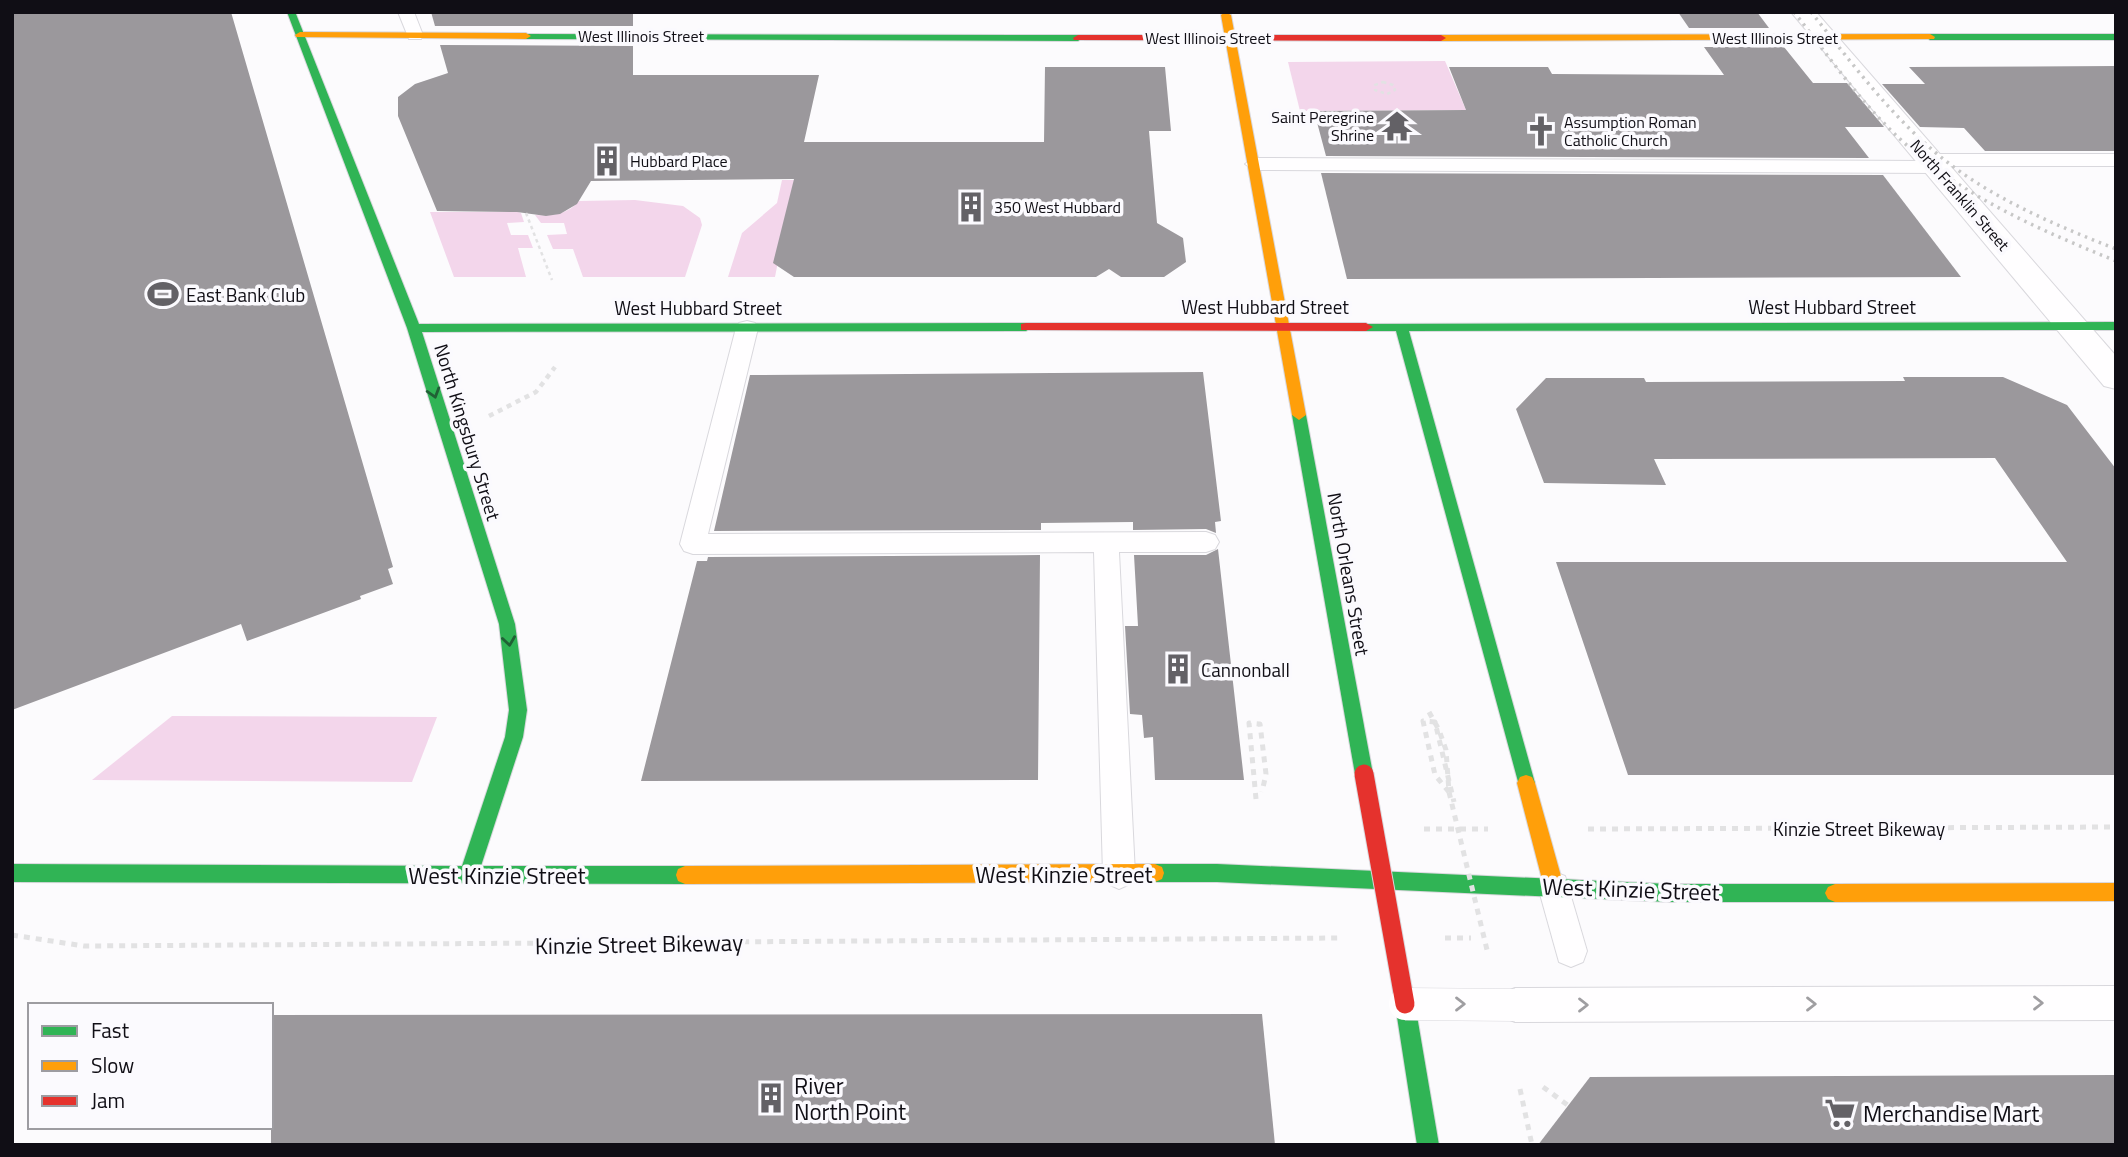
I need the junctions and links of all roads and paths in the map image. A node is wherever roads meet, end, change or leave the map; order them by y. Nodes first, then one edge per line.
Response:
1 (290, 12) edge
2 (407, 12) edge
3 (1225, 12) edge
4 (1802, 12) edge
5 (300, 35) junction
6 (415, 35) junction
7 (2116, 37) edge
8 (1230, 38) junction
9 (1824, 38) junction
10 (1377, 83) joint
11 (2116, 160) edge
12 (1935, 163) junction
13 (1254, 164) junction
14 (526, 214) dead end
15 (552, 280) dead end
16 (2116, 326) edge
17 (1281, 327) junction
18 (1401, 327) junction
19 (2073, 327) junction
20 (414, 328) junction
21 (747, 328) junction
22 (555, 366) dead end
23 (2116, 378) edge
24 (489, 416) dead end
25 (1105, 542) junction
26 (1206, 542) dead end
27 (1429, 712) dead end
28 (1262, 792) dead end
29 (1449, 792) junction
30 (1256, 799) dead end
31 (1454, 802) dead end
32 (2116, 827) edge
33 (1603, 829) dead end
34 (1119, 874) junction
35 (468, 876) junction
36 (16, 881) edge
37 (1554, 887) junction
38 (2116, 892) edge
39 (12, 935) edge
40 (1267, 938) dead end
41 (1571, 951) dead end
42 (1488, 954) dead end
43 (2116, 1003) edge
44 (1405, 1004) junction
45 (1543, 1087) dead end
46 (1520, 1089) dead end
47 (1569, 1106) dead end
48 (1428, 1145) edge
49 (1532, 1145) edge

1 - 5 main road, North Kingsbury Street
2 - 6 lane
3 - 8 main road, North Orleans Street
4 - 9 street, North Franklin Street
5 - 6 main road, West Illinois Street
5 - 20 main road, North Kingsbury Street
6 - 8 main road, West Illinois Street
7 - 9 main road, West Illinois Street
8 - 9 main road, West Illinois Street
8 - 13 main road, North Orleans Street
9 - 12 street, North Franklin Street
10 - 10 path
11 - 12 lane
12 - 13 lane
12 - 19 street, North Franklin Street
13 - 17 main road, North Orleans Street
14 - 15 path
16 - 19 main road, West Hubbard Street
17 - 18 main road, West Hubbard Street
17 - 21 main road, West Hubbard Street
17 - 44 main road, North Orleans Street, bridge
18 - 19 main road, West Hubbard Street
18 - 37 main road
19 - 23 street, North Franklin Street
20 - 21 main road, West Hubbard Street
20 -> 35 main road, North Kingsbury Street
21 - 25 lane
22 - 24 path
25 - 26 lane
25 - 34 lane
27 - 29 path, bridge
28 - 30 path
29 - 31 path
29 - 42 path, bridge
32 - 33 path, Kinzie Street Bikeway
34 - 35 main road, West Kinzie Street
34 - 37 main road, West Kinzie Street
35 - 36 main road, West Kinzie Street
37 - 38 main road, West Kinzie Street
37 - 41 lane
39 - 40 path, Kinzie Street Bikeway
44 -> 43 lane, bridge
44 - 48 main road, North Orleans Street
45 - 47 path
46 - 49 path

